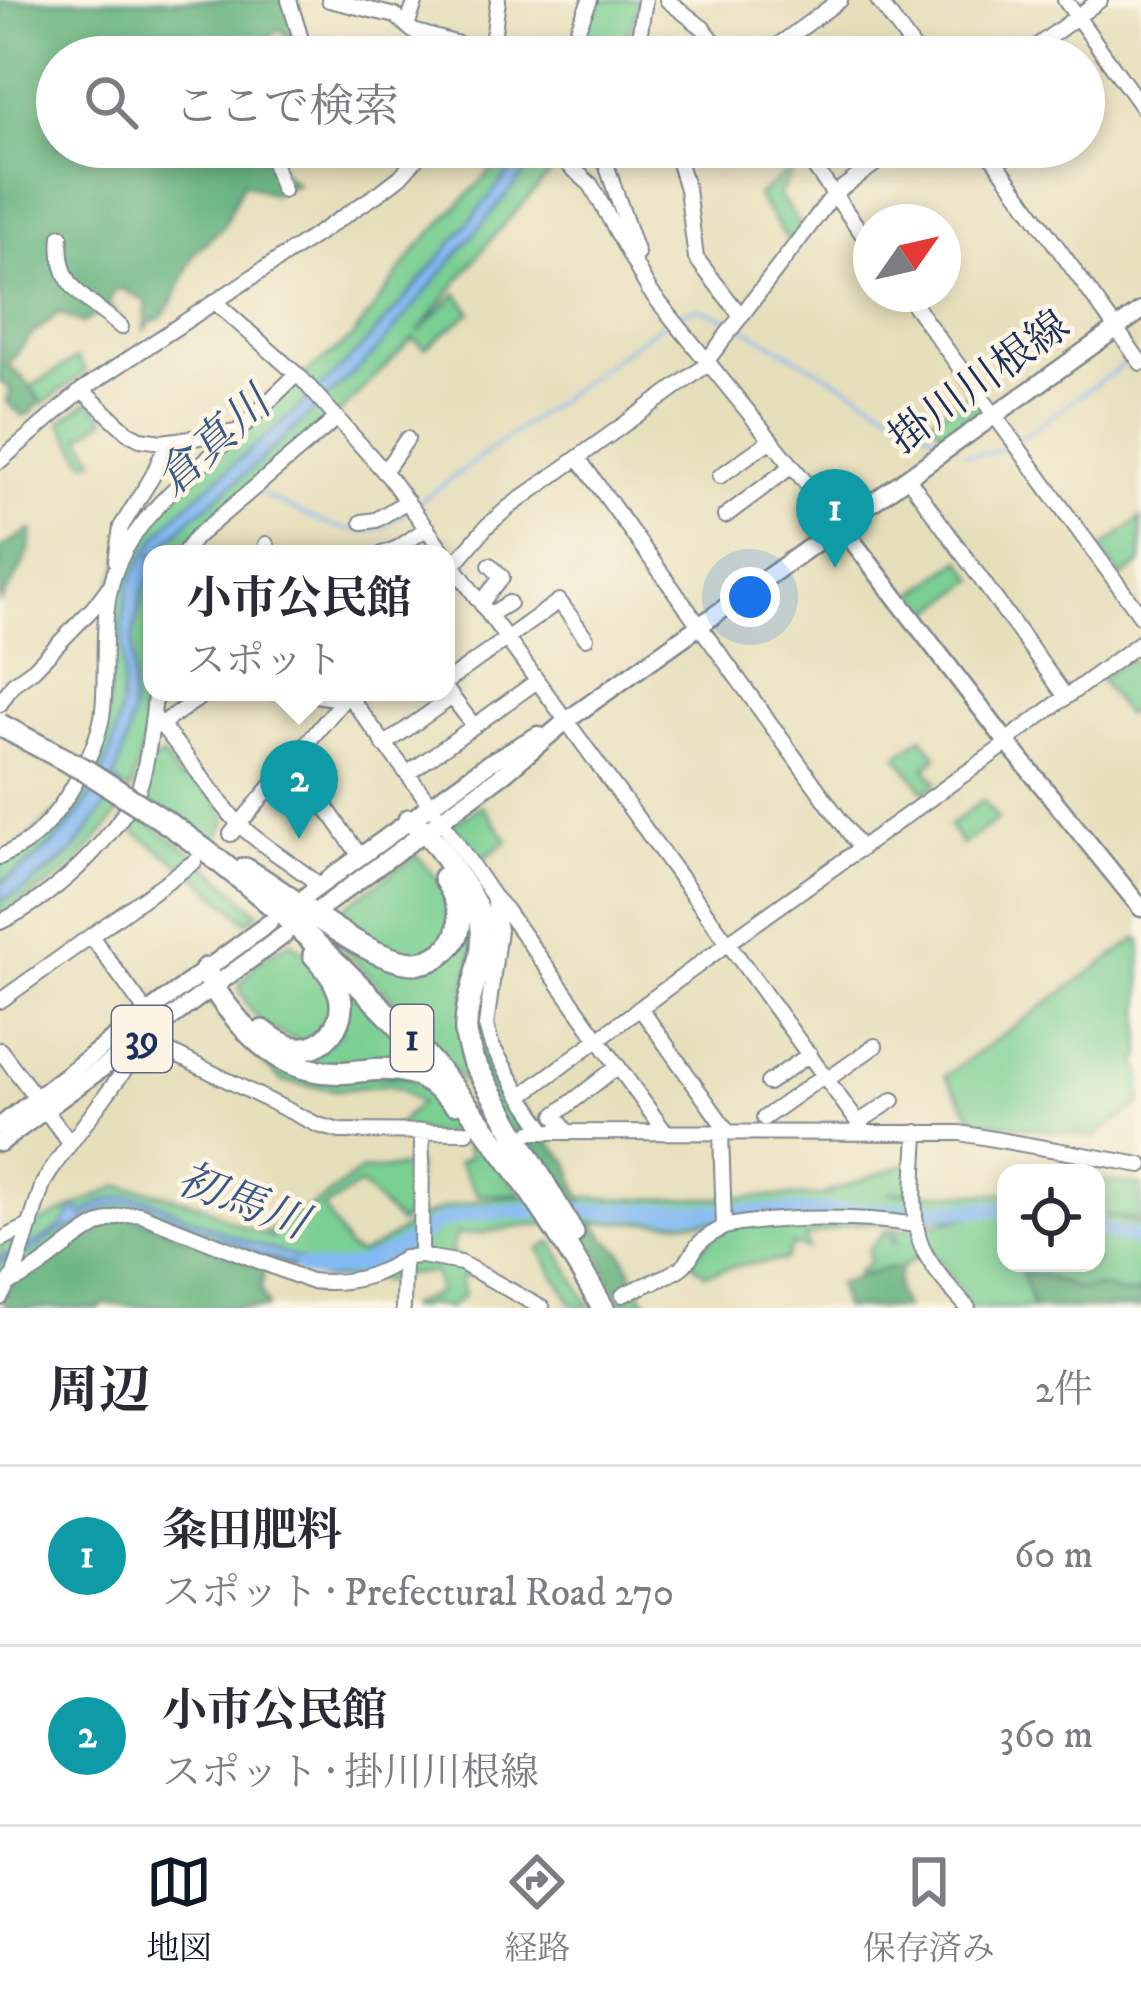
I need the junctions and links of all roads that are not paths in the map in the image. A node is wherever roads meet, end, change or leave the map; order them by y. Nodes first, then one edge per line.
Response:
1 (289, 0) edge
2 (329, 0) edge
3 (416, 0) edge
4 (498, 0) edge
5 (590, 0) edge
6 (645, 0) edge
7 (668, 0) edge
8 (840, 0) edge
9 (878, 0) edge
10 (1065, 0) edge
11 (1100, 0) edge
12 (1076, 17) junction
13 (407, 26) junction
14 (298, 36) edge
15 (427, 36) edge
16 (494, 36) edge
17 (575, 36) edge
18 (639, 36) edge
19 (710, 36) edge
20 (791, 36) edge
21 (905, 36) edge
22 (1050, 36) edge
23 (1090, 36) edge
24 (1105, 57) edge
25 (1141, 106) edge
26 (275, 168) edge
27 (408, 168) edge
28 (576, 168) edge
29 (607, 168) edge
30 (681, 168) edge
31 (815, 168) edge
32 (869, 168) edge
33 (1000, 168) edge
34 (283, 190) dead end
35 (834, 194) junction
36 (853, 221) edge
37 (61, 236) dead end
38 (637, 270) junction
39 (215, 302) junction
40 (1141, 311) edge
41 (919, 312) edge
42 (741, 316) junction
43 (121, 327) dead end
44 (1117, 329) junction
45 (707, 363) junction
46 (1141, 363) edge
47 (300, 377) junction
48 (82, 390) junction
49 (335, 416) junction
50 (994, 417) junction
51 (237, 432) junction
52 (407, 439) dead end
53 (771, 440) junction
54 (168, 441) junction
55 (578, 458) junction
56 (0, 461) edge
57 (792, 466) junction
58 (384, 472) junction
59 (720, 476) dead end
60 (908, 478) junction
61 (412, 508) junction
62 (725, 516) dead end
63 (362, 521) dead end
64 (841, 526) junction
65 (427, 528) junction
66 (190, 545) edge
67 (402, 545) edge
68 (436, 545) edge
69 (455, 564) edge
70 (490, 565) dead end
71 (455, 576) edge
72 (113, 578) junction
73 (509, 603) dead end
74 (485, 609) junction
75 (1141, 616) edge
76 (701, 626) junction
77 (586, 638) dead end
78 (506, 639) junction
79 (1141, 642) edge
80 (537, 681) junction
81 (455, 683) edge
82 (1066, 697) junction
83 (455, 699) edge
84 (156, 701) edge
85 (192, 701) edge
86 (337, 701) edge
87 (344, 701) edge
88 (434, 701) edge
89 (0, 704) edge
90 (157, 720) junction
91 (566, 721) junction
92 (0, 725) edge
93 (474, 726) junction
94 (1007, 742) junction
95 (384, 745) junction
96 (293, 760) junction
97 (407, 774) junction
98 (424, 822) junction
99 (235, 829) junction
100 (861, 849) junction
101 (195, 852) junction
102 (360, 856) junction
103 (0, 857) edge
104 (316, 896) junction
105 (493, 896) junction
106 (1141, 908) edge
107 (0, 922) edge
108 (277, 929) dead end
109 (91, 936) junction
110 (728, 943) junction
111 (213, 979) junction
112 (0, 1001) edge
113 (640, 1008) junction
114 (147, 1012) junction
115 (599, 1038) junction
116 (875, 1046) dead end
117 (0, 1050) edge
118 (810, 1054) junction
119 (618, 1066) junction
120 (827, 1077) junction
121 (768, 1083) dead end
122 (521, 1096) junction
123 (892, 1100) dead end
124 (41, 1105) junction
125 (764, 1118) dead end
126 (0, 1126) edge
127 (862, 1126) junction
128 (422, 1131) junction
129 (566, 1131) junction
130 (466, 1132) dead end
131 (665, 1132) junction
132 (725, 1132) junction
133 (916, 1132) junction
134 (0, 1143) edge
135 (70, 1143) junction
136 (1141, 1165) edge
137 (538, 1202) junction
138 (916, 1223) junction
139 (723, 1224) junction
140 (30, 1229) junction
141 (0, 1240) edge
142 (422, 1252) junction
143 (404, 1258) junction
144 (11, 1279) junction
145 (0, 1298) edge
146 (618, 1302) edge
147 (403, 1308) edge
148 (542, 1308) edge
149 (603, 1308) edge
150 (968, 1308) edge

1 - 14 street
2 - 13 street
3 - 13 street
4 - 16 street
5 - 17 street
6 - 18 street
7 - 19 street
8 - 20 street
9 - 21 street
10 - 12 street
11 - 12 street
12 - 22 street
12 - 23 street
13 - 15 street
24 - 25 street
26 - 34 street
27 - 39 street
28 - 38 street
29 - 38 street
30 - 42 street
31 - 35 street
32 - 35 street
33 - 44 street
35 - 36 street
35 - 42 street
37 - 43 street
38 - 45 street
39 - 47 street
39 - 48 street
40 - 44 main road, 掛川川根線
41 - 50 street
42 - 45 street
44 - 46 street
44 - 50 main road, 掛川川根線
45 - 53 street
45 - 55 street
47 - 49 street
47 - 51 street
48 - 54 street
48 - 56 street
49 - 58 street
49 - 66 street
50 - 60 main road, 掛川川根線
50 - 75 street
51 - 54 street
51 - 72 street
52 - 58 street
53 - 57 street
53 - 59 street
54 - 72 street
55 - 69 street
55 - 76 street
57 - 62 street
57 - 64 street
58 - 61 street
60 - 64 main road, 掛川川根線
60 - 82 street
61 - 63 street
61 - 65 street
64 - 76 main road, 掛川川根線
64 - 94 main road
65 - 67 street
65 - 68 street
70 - 74 street
71 - 74 street
72 - 89 street
72 - 103 street
73 - 74 street
74 - 78 street
76 - 91 main road, 掛川川根線
76 - 100 street
77 - 78 street
78 - 80 street
78 - 81 street
79 - 82 street
80 - 91 street
80 - 93 street
82 - 94 street
83 - 93 street
84 - 90 street
85 - 90 street
86 - 96 street
87 - 95 street
88 - 95 street
90 - 99 street
90 - 107 street
91 - 98 main road, 掛川川根線
91 - 110 street
92 - 101 highway, 1, bridge
93 - 97 street
94 - 100 street
94 - 106 main road
95 - 97 street
96 - 99 street
96 - 102 street
97 - 98 street
98 - 101 highway
98 - 102 main road, 掛川川根線
98 - 104 main road, 掛川川根線
98 - 105 street
98 - 146 highway
99 - 104 street
100 - 110 street
101 - 109 street
101 - 111 highway
101 - 137 highway, 1
102 - 104 main road, 掛川川根線
105 - 115 street
105 - 122 street
108 - 111 main road, 39
109 - 112 street
109 - 114 street
110 - 113 street
110 - 118 street
111 - 114 main road, 39
111 - 124 main road, 39
111 - 137 highway
113 - 115 street
113 - 132 street
114 - 124 main road, 39
115 - 119 street
115 - 122 street
116 - 120 street
117 - 124 street
118 - 120 street
118 - 121 street
119 - 129 street
119 - 131 street
120 - 125 street
120 - 127 street
122 - 129 street
123 - 127 street
124 - 126 main road, 39
124 - 134 main road, 39
124 - 135 street
127 - 132 street
127 - 133 street
128 - 130 street
128 - 135 street
128 - 142 street
129 - 131 street
131 - 132 street
132 - 139 street
133 - 136 street
133 - 138 street
135 - 140 street
137 - 149 highway, 1
138 - 139 street
138 - 150 street
139 - 146 street
140 - 141 street
140 - 144 street
142 - 143 street
142 - 148 street
143 - 144 street
143 - 147 street
144 - 145 street

